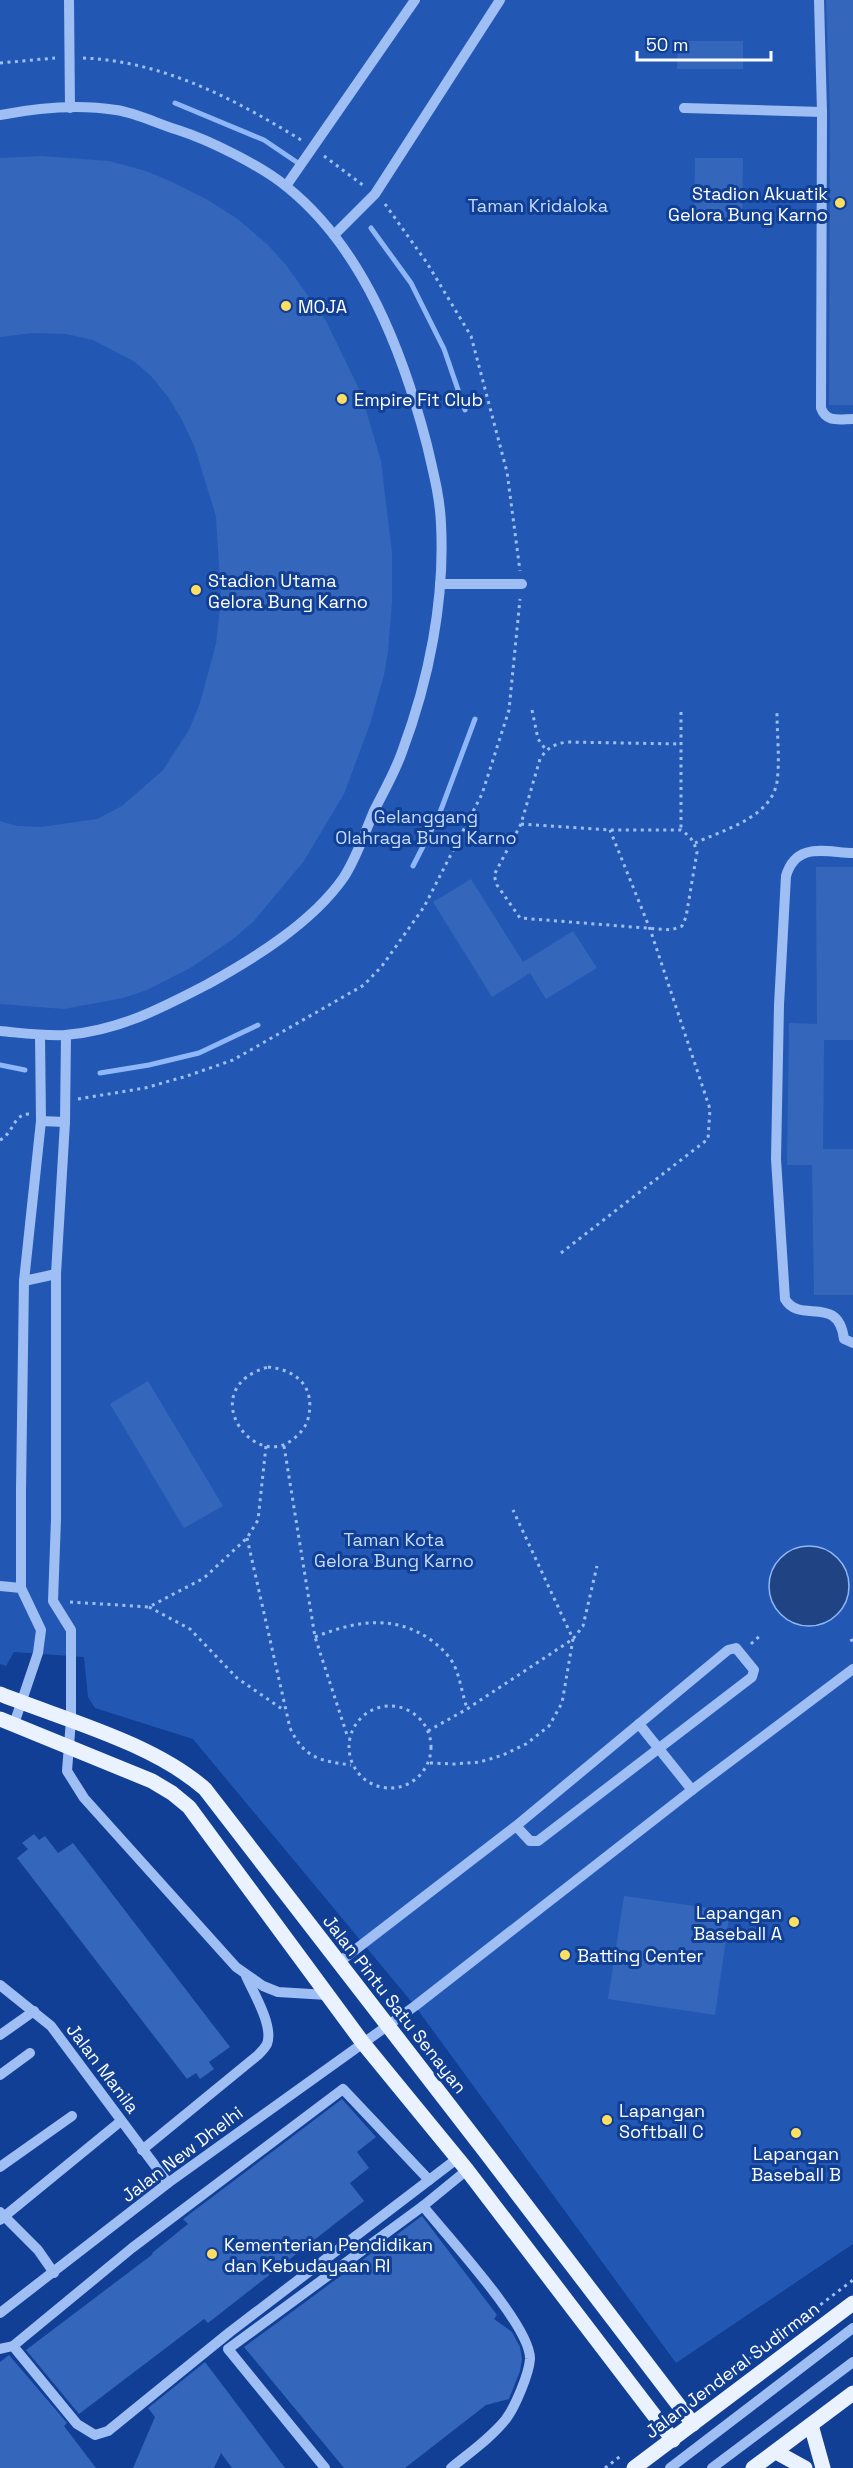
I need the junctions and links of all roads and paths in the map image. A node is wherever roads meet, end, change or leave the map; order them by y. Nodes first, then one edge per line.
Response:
1 (69, 0) edge
2 (415, 0) edge
3 (500, 0) edge
4 (819, 0) edge
5 (69, 57) junction
6 (0, 63) edge
7 (70, 108) junction
8 (684, 108) dead end
9 (822, 112) junction
10 (0, 115) edge
11 (312, 147) junction
12 (286, 186) junction
13 (375, 194) junction
14 (334, 235) junction
15 (853, 419) edge
16 (440, 584) junction
17 (522, 584) junction
18 (532, 710) dead end
19 (681, 712) dead end
20 (777, 712) dead end
21 (681, 744) junction
22 (546, 750) junction
23 (521, 824) junction
24 (610, 830) junction
25 (681, 830) junction
26 (695, 843) junction
27 (853, 853) edge
28 (650, 929) junction
29 (0, 1030) edge
30 (40, 1035) junction
31 (66, 1035) junction
32 (65, 1101) junction
33 (41, 1116) junction
34 (64, 1122) junction
35 (0, 1140) edge
36 (561, 1253) dead end
37 (56, 1274) junction
38 (24, 1281) junction
39 (853, 1343) edge
40 (266, 1446) junction
41 (284, 1446) junction
42 (513, 1510) dead end
43 (247, 1538) junction
44 (597, 1566) dead end
45 (0, 1586) edge
46 (21, 1588) junction
47 (53, 1601) junction
48 (148, 1607) junction
49 (315, 1637) junction
50 (573, 1639) junction
51 (853, 1669) edge
52 (0, 1694) edge
53 (21, 1702) junction
54 (467, 1709) junction
55 (286, 1712) junction
56 (71, 1720) junction
57 (7, 1721) edge
58 (639, 1724) junction
59 (428, 1731) junction
60 (348, 1738) junction
61 (68, 1746) junction
62 (658, 1747) junction
63 (430, 1763) junction
64 (351, 1765) junction
65 (692, 1790) junction
66 (516, 1826) junction
67 (338, 1963) junction
68 (244, 1973) junction
69 (0, 1984) edge
70 (327, 1995) junction
71 (34, 2011) junction
72 (386, 2025) junction
73 (0, 2035) edge
74 (363, 2043) junction
75 (30, 2053) dead end
76 (0, 2075) edge
77 (72, 2116) dead end
78 (122, 2121) junction
79 (142, 2150) junction
80 (487, 2154) junction
81 (462, 2164) junction
82 (0, 2167) edge
83 (429, 2180) junction
84 (168, 2183) junction
85 (423, 2206) junction
86 (1, 2216) edge
87 (54, 2273) junction
88 (853, 2280) edge
89 (853, 2303) edge
90 (606, 2309) junction
91 (0, 2313) edge
92 (585, 2324) junction
93 (853, 2328) edge
94 (13, 2346) junction
95 (0, 2349) edge
96 (640, 2355) junction
97 (853, 2361) edge
98 (620, 2369) junction
99 (853, 2393) edge
100 (682, 2409) junction
101 (693, 2424) junction
102 (811, 2425) junction
103 (673, 2439) junction
104 (629, 2450) dead end
105 (776, 2452) junction
106 (325, 2468) edge
107 (451, 2468) edge
108 (605, 2468) edge
109 (634, 2468) edge
110 (670, 2468) edge
111 (712, 2468) edge
112 (753, 2468) edge
113 (805, 2468) edge
114 (823, 2468) edge

1 - 5 street
2 - 11 street
3 - 13 street
4 - 9 street
5 - 6 path
5 - 7 street
5 - 11 path
7 - 10 street
7 - 12 street
8 - 9 street
9 - 15 street
11 - 12 street
11 - 13 path
12 - 14 street
13 - 14 street
13 - 17 path
14 - 16 street
16 - 17 street
16 - 31 street
17 - 32 path
18 - 22 path
19 - 21 path
20 - 26 path
21 - 22 path
21 - 25 path
22 - 23 path
23 - 24 path
23 - 28 path
24 - 25 path
24 - 28 path
25 - 26 path
26 - 28 path
27 - 39 street
28 - 36 path
29 - 30 street
30 - 31 street
30 - 33 street
31 - 32 street
32 - 34 street
33 - 34 street
33 - 35 path
33 - 38 street
34 - 37 street
37 - 38 street
37 - 47 street
38 - 46 street
40 - 41 path
40 - 41 path
40 - 43 path
41 - 49 path
42 - 50 path
43 - 48 path
43 - 55 path
44 - 50 path
45 - 46 street
46 - 53 street
47 - 48 path
47 - 56 street
48 - 55 path
49 - 54 path
49 - 60 path
50 - 54 path
50 - 63 path
51 - 65 street, Jalan New Dhelhi
52 - 53 main road, Jalan Pintu Satu Senayan
53 - 56 main road, Jalan Pintu Satu Senayan
53 - 57 street
54 - 59 path
55 - 64 path
56 - 61 street
56 - 67 main road, Jalan Pintu Satu Senayan
57 - 61 main road
58 - 62 street
58 - 62 street
58 - 66 street
59 - 60 path
59 - 63 path
60 - 64 path
61 - 68 street
61 - 70 main road
62 - 65 street
62 - 66 street
63 - 64 path
65 - 72 street, Jalan New Dhelhi
66 - 67 street
67 - 72 main road, Jalan Pintu Satu Senayan
68 - 70 street
68 - 79 street
69 - 71 street, Jalan Manila
70 - 74 main road
71 - 73 street
71 - 78 street, Jalan Manila
72 - 74 street, Jalan New Dhelhi
72 - 80 main road, Jalan Pintu Satu Senayan
74 - 81 main road
74 - 84 street, Jalan New Dhelhi
75 - 76 street
77 - 82 street
78 - 79 street, Jalan Manila
78 - 86 street
79 - 84 street, Jalan Manila
80 - 81 main road
80 - 90 main road, Jalan Pintu Satu Senayan
81 - 83 street
81 - 85 street
81 - 92 main road
83 - 94 street
83 - 94 street
84 - 87 street, Jalan New Dhelhi
85 - 106 street
85 - 107 street
86 - 87 street
87 - 91 street, Jalan New Dhelhi
88 - 100 path
89 - 101 main road, Jalan Jenderal Sudirman
90 - 92 main road
90 - 96 main road, Jalan Pintu Satu Senayan
92 - 98 main road
93 - 110 street
94 - 95 street
96 - 98 main road
96 - 100 main road, Jalan Pintu Satu Senayan
97 - 111 street
98 - 103 main road
99 - 102 main road
100 - 101 main road, Jalan Pintu Satu Senayan
101 - 103 main road, Jalan Jenderal Sudirman
102 - 105 main road
102 - 114 main road
103 - 109 main road, Jalan Jenderal Sudirman
104 - 108 path
105 - 112 main road
105 - 113 main road

